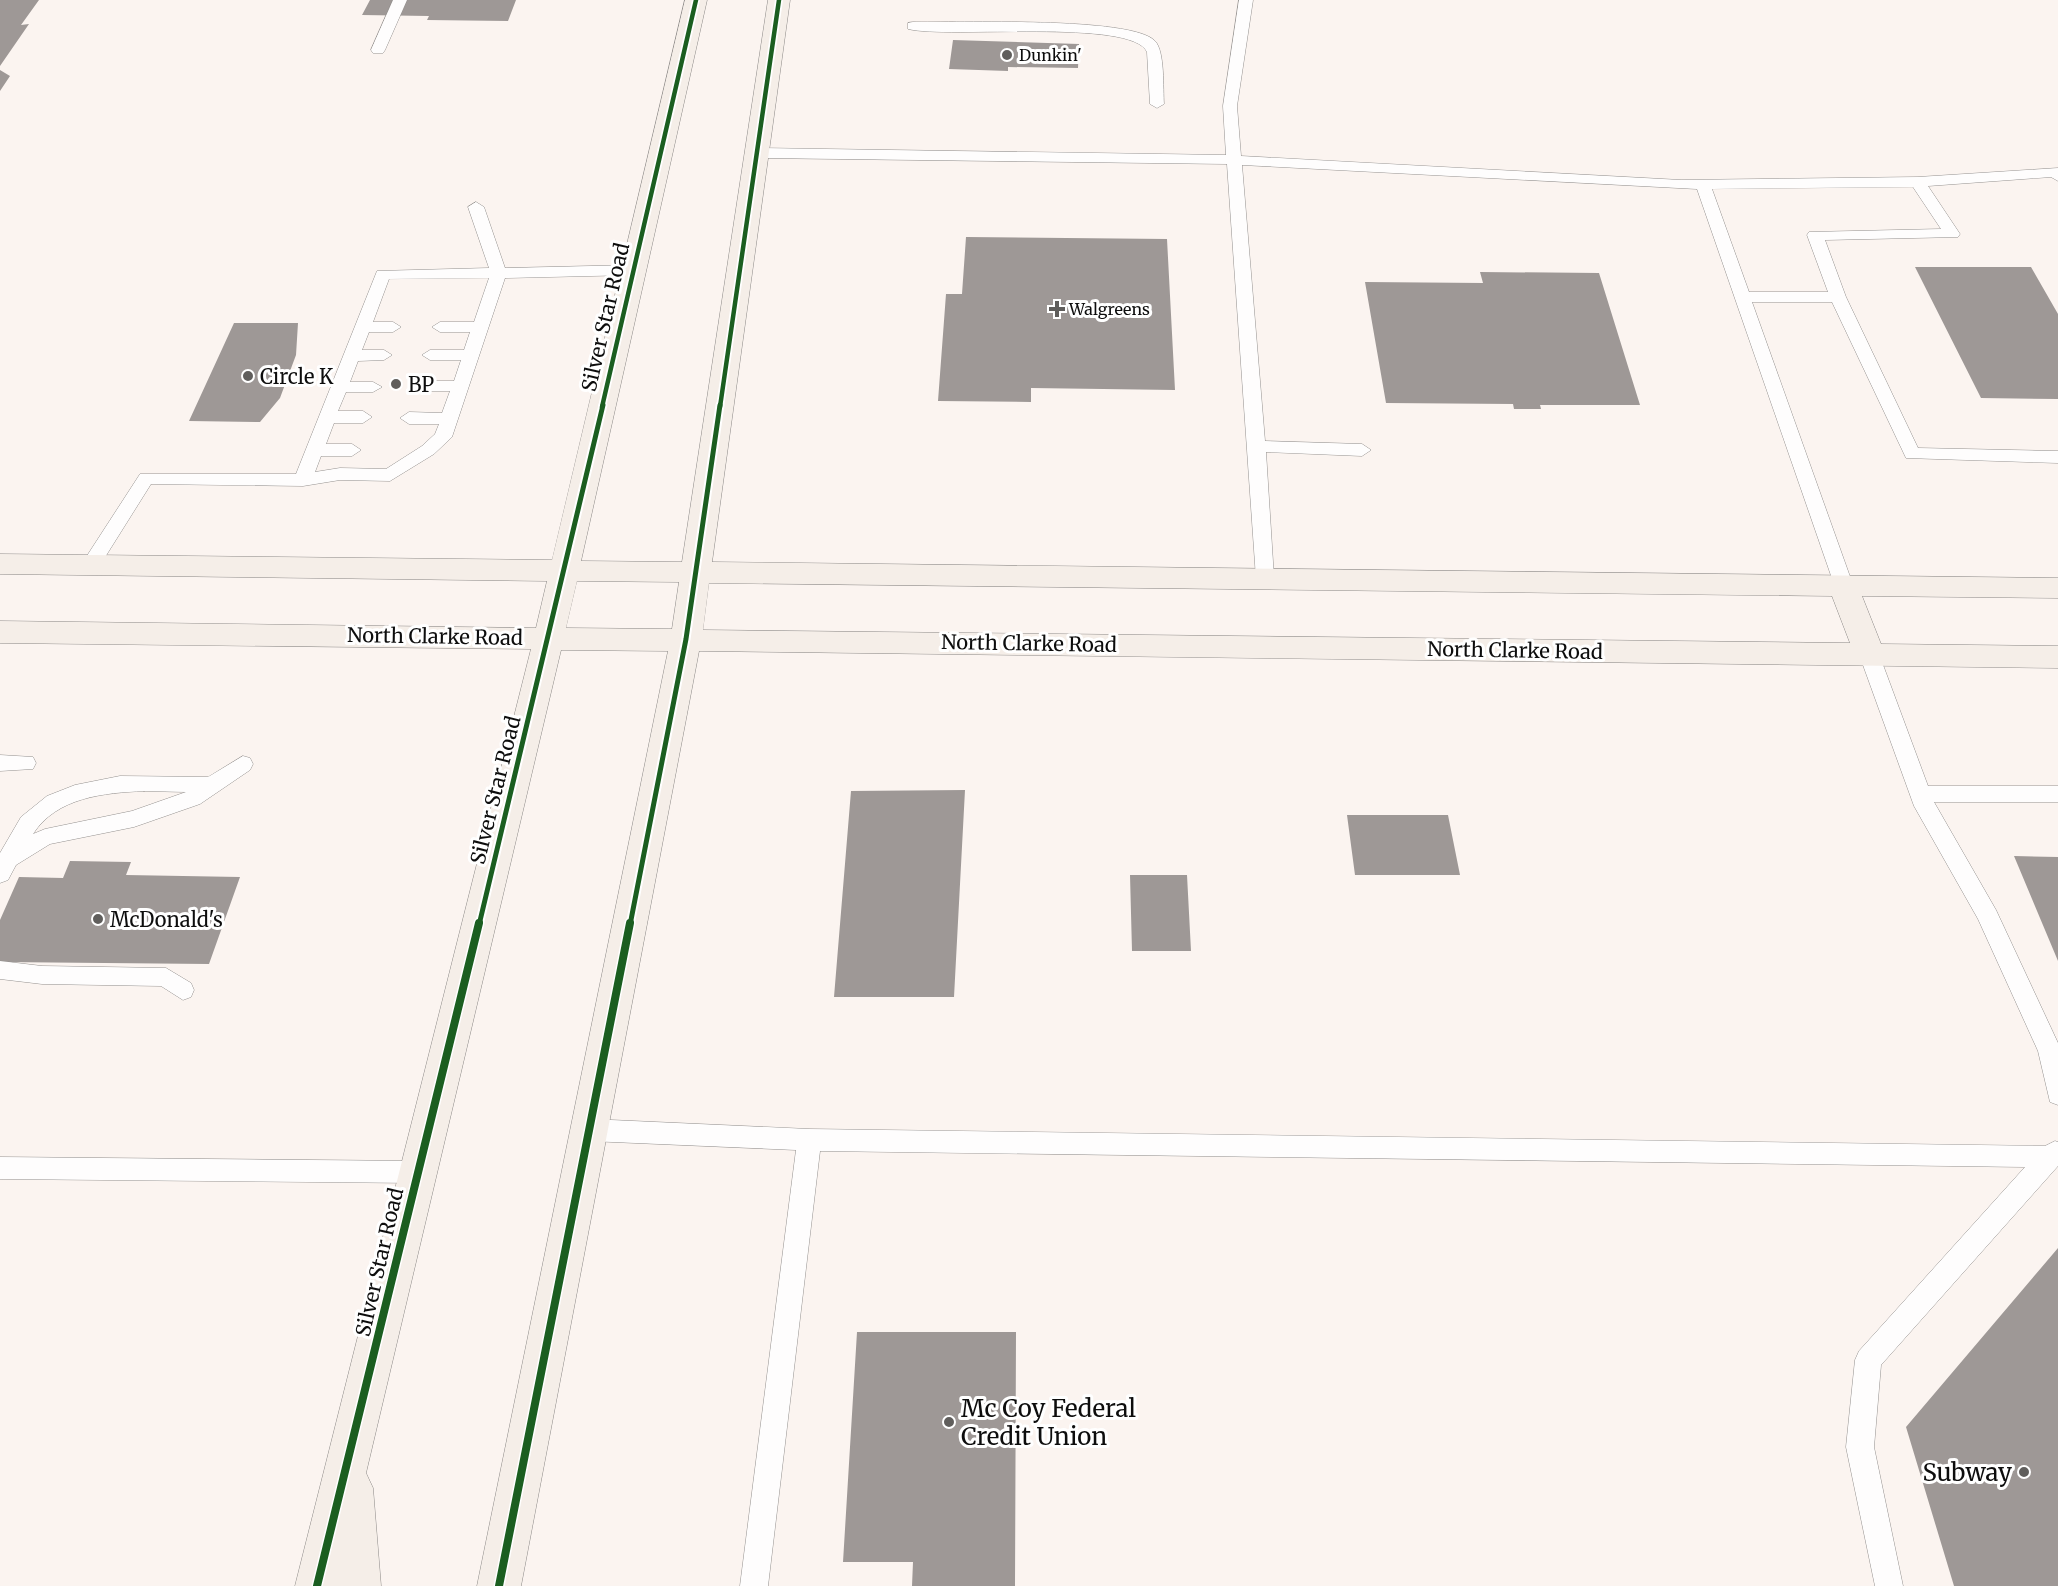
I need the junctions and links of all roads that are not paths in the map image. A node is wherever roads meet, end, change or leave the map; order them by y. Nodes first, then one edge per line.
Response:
1 (400, 0) edge
2 (696, 0) edge
3 (779, 0) edge
4 (1246, 0) edge
5 (913, 26) dead end
6 (378, 50) dead end
7 (1157, 104) dead end
8 (757, 153) junction
9 (1236, 160) junction
10 (2057, 173) edge
11 (1918, 182) junction
12 (1702, 185) junction
13 (476, 207) dead end
14 (633, 270) junction
15 (499, 273) junction
16 (1742, 297) junction
17 (1838, 297) junction
18 (363, 327) junction
19 (393, 327) dead end
20 (440, 327) dead end
21 (480, 327) junction
22 (384, 355) dead end
23 (430, 355) dead end
24 (471, 355) junction
25 (351, 356) junction
26 (422, 386) dead end
27 (460, 386) junction
28 (339, 387) junction
29 (373, 387) dead end
30 (327, 417) junction
31 (363, 417) dead end
32 (409, 418) dead end
33 (449, 419) junction
34 (1257, 446) junction
35 (315, 450) junction
36 (352, 450) dead end
37 (399, 450) dead end
38 (428, 450) junction
39 (1362, 450) dead end
40 (2058, 457) edge
41 (303, 480) junction
42 (0, 564) edge
43 (90, 565) junction
44 (564, 570) junction
45 (697, 572) junction
46 (1265, 578) junction
47 (1843, 585) junction
48 (2058, 588) edge
49 (0, 632) edge
50 (549, 637) junction
51 (686, 639) junction
52 (1869, 654) junction
53 (2058, 657) edge
54 (0, 763) edge
55 (26, 763) dead end
56 (243, 764) dead end
57 (213, 784) junction
58 (1920, 794) junction
59 (2058, 794) edge
60 (4, 866) edge
61 (0, 970) edge
62 (183, 990) dead end
63 (2058, 1095) edge
64 (589, 1130) junction
65 (809, 1140) junction
66 (2054, 1153) edge
67 (0, 1168) edge
68 (418, 1172) junction
69 (349, 1460) junction
70 (317, 1586) edge
71 (359, 1586) edge
72 (499, 1586) edge
73 (754, 1586) edge
74 (1889, 1586) edge

1 - 6 lane
2 - 14 main road, Silver Star Road
3 - 8 main road
4 - 9 lane
5 - 7 lane
8 - 9 lane
8 - 45 main road
9 - 12 lane
9 - 34 lane
10 - 11 lane
11 - 12 lane
11 - 17 lane
12 - 16 lane
13 - 15 lane
14 - 15 lane
14 - 44 main road, Silver Star Road
15 - 18 lane
15 - 21 lane
16 - 17 lane
16 - 47 lane
17 - 40 lane
18 - 19 lane
18 - 25 lane
20 - 21 lane
21 - 24 lane
22 - 25 lane
23 - 24 lane
24 - 27 lane
25 - 28 lane
26 - 27 lane
27 - 33 lane
28 - 29 lane
28 - 30 lane
30 - 31 lane
30 - 35 lane
32 - 33 lane
33 - 38 lane
34 - 39 lane
34 - 46 lane
35 - 36 lane
35 - 41 lane
37 - 38 lane
38 - 41 lane
41 - 43 lane
42 - 43 main road
43 - 44 main road
44 - 45 main road
44 - 50 main road, Silver Star Road
45 - 46 main road
45 - 51 main road
46 - 47 main road
47 - 48 main road
47 - 52 main road
49 - 50 main road, North Clarke Road
50 - 51 main road, North Clarke Road
50 - 68 main road, Silver Star Road
51 - 52 main road, North Clarke Road
51 - 64 main road
52 - 53 main road, North Clarke Road
52 - 58 lane
54 - 55 lane
56 - 57 lane
57 - 60 lane
57 - 60 lane
58 - 59 lane
58 - 63 lane
61 - 62 lane
64 - 65 lane
64 - 72 main road
65 - 66 lane
65 - 73 lane
66 - 74 lane
67 - 68 lane
68 - 69 main road, Silver Star Road
69 - 70 main road, Silver Star Road
69 - 71 main road

